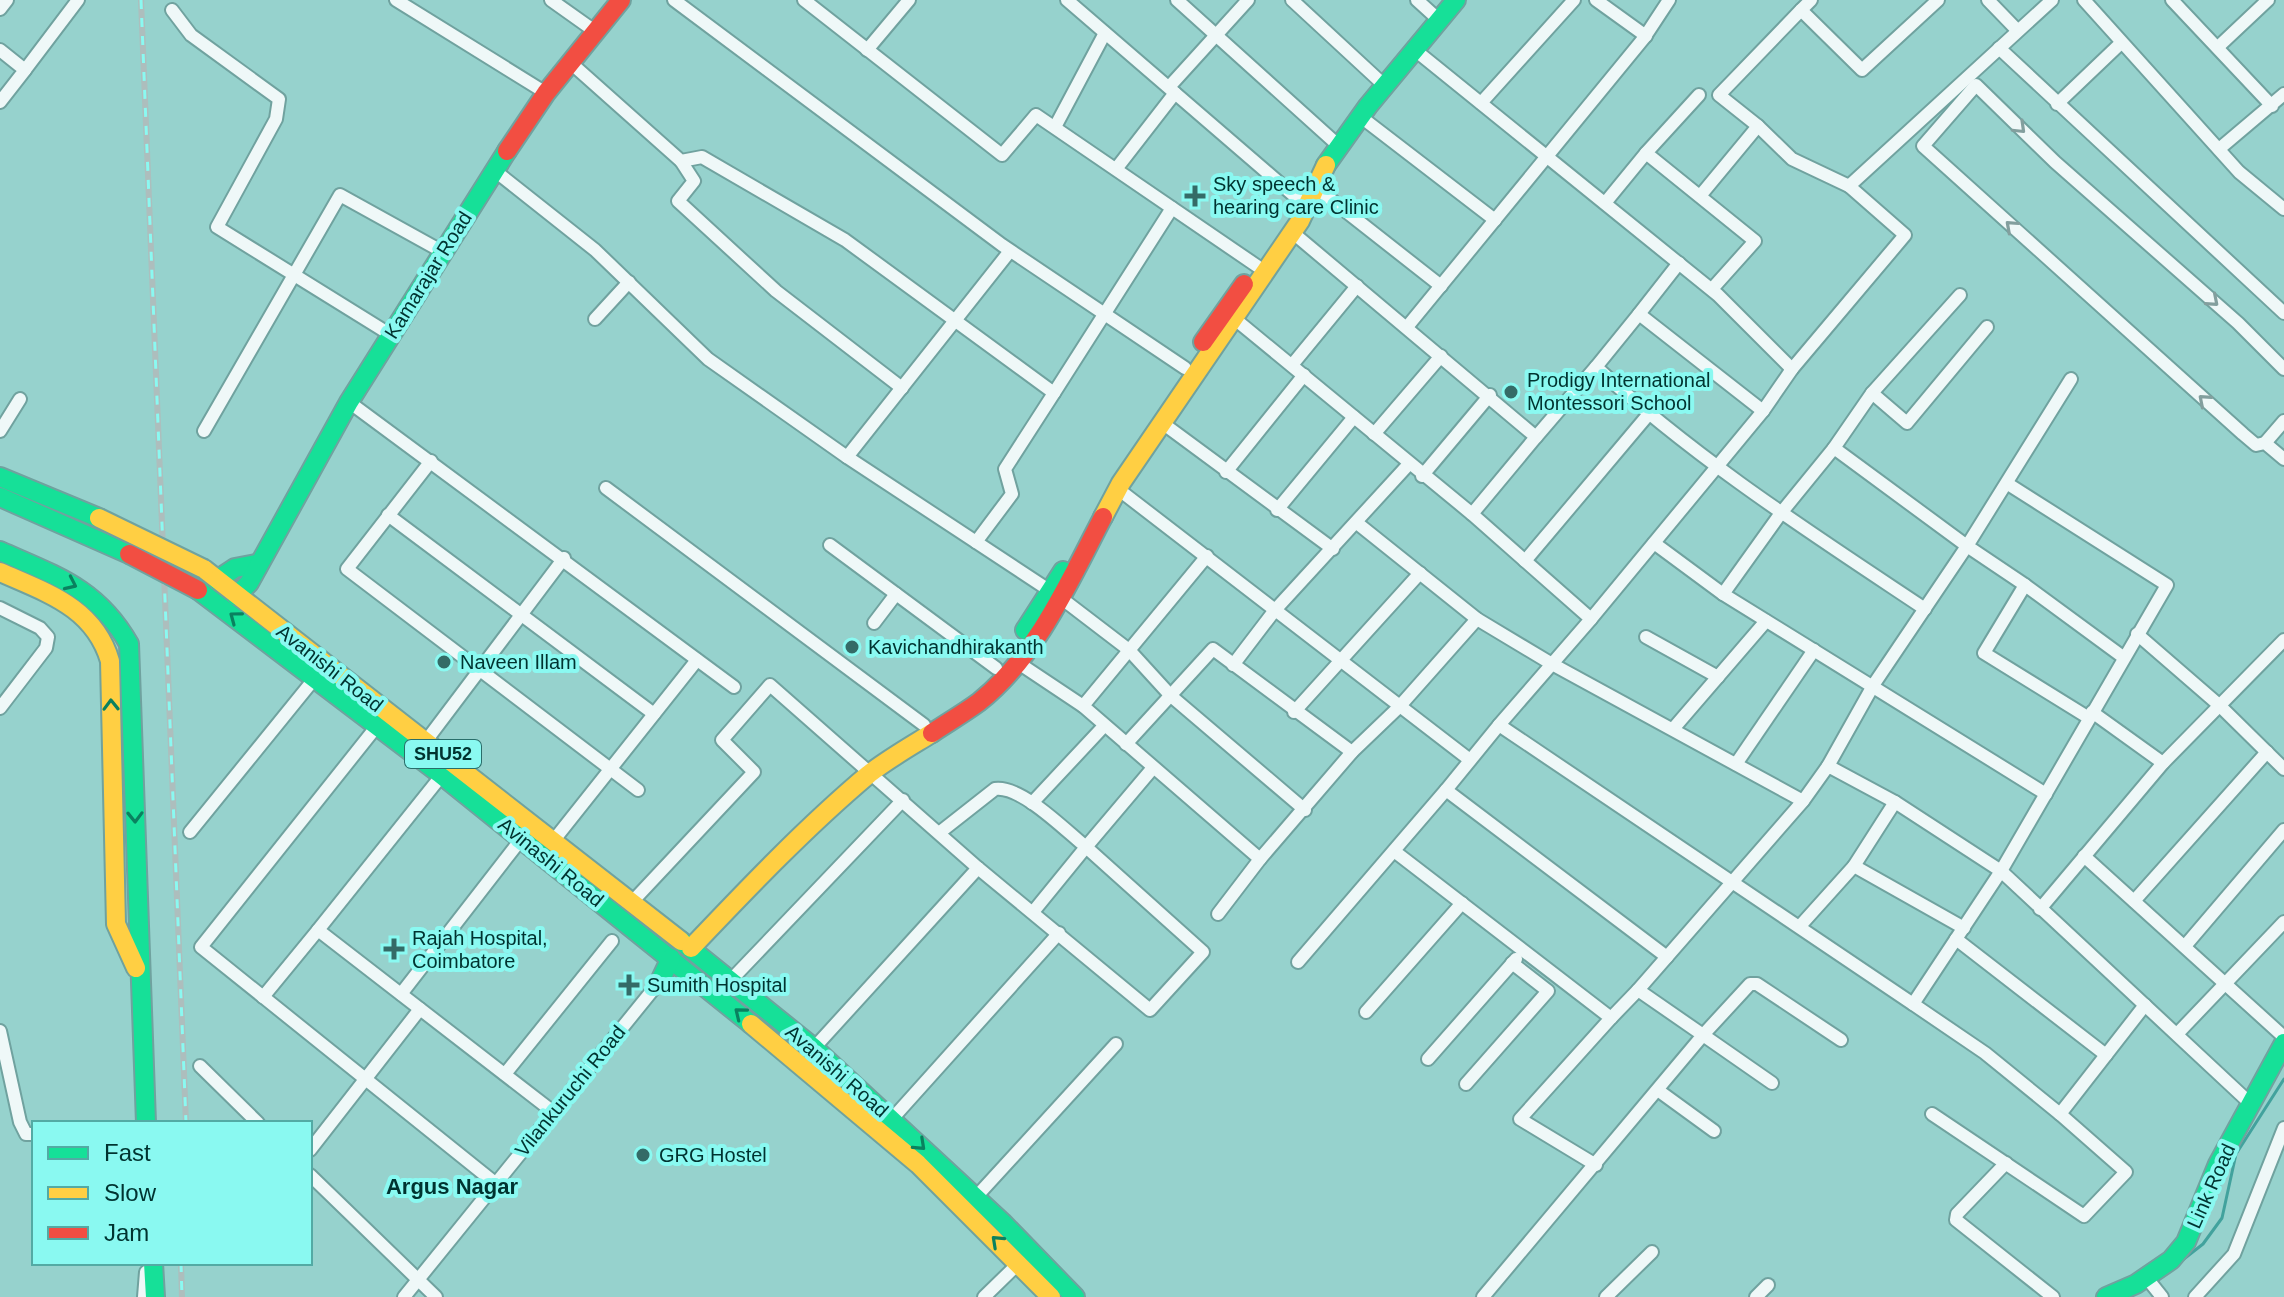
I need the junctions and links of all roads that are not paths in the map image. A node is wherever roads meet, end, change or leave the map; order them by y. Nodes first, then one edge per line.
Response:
1 (7, 0) edge
2 (78, 0) edge
3 (396, 0) edge
4 (551, 0) edge
5 (621, 0) edge
6 (674, 0) edge
7 (804, 0) edge
8 (909, 0) edge
9 (1067, 0) edge
10 (1177, 0) edge
11 (1248, 0) edge
12 (1292, 0) edge
13 (1417, 0) edge
14 (1456, 0) edge
15 (1574, 0) edge
16 (1596, 0) edge
17 (1669, 0) edge
18 (1811, 0) edge
19 (1938, 0) edge
20 (1988, 0) edge
21 (2052, 0) edge
22 (2084, 0) edge
23 (2172, 0) edge
24 (2268, 0) edge
25 (174, 3) edge
26 (820, 5) edge
27 (0, 9) edge
28 (1801, 10) junction
29 (1439, 20) junction
30 (2017, 30) junction
31 (596, 32) junction
32 (1105, 33) junction
33 (1214, 34) junction
34 (1646, 36) junction
35 (2121, 43) junction
36 (2218, 47) junction
37 (1999, 48) junction
38 (0, 50) edge
39 (867, 50) junction
40 (1415, 50) junction
41 (572, 64) junction
42 (25, 70) junction
43 (1385, 86) junction
44 (1172, 90) junction
45 (546, 93) junction
46 (2284, 94) edge
47 (1699, 95) dead end
48 (0, 102) edge
49 (1481, 103) junction
50 (2057, 104) junction
51 (2272, 106) junction
52 (1361, 117) junction
53 (1758, 126) junction
54 (1055, 127) junction
55 (1339, 146) junction
56 (2219, 149) junction
57 (1646, 153) junction
58 (1547, 156) junction
59 (681, 161) junction
60 (1116, 169) junction
61 (494, 170) junction
62 (1849, 186) junction
63 (1315, 187) junction
64 (1700, 196) junction
65 (1605, 203) junction
66 (1305, 205) junction
67 (1172, 208) junction
68 (2284, 209) edge
69 (1495, 220) junction
70 (1292, 232) junction
71 (1010, 251) junction
72 (443, 252) junction
73 (1679, 263) junction
74 (1257, 266) junction
75 (292, 274) junction
76 (629, 282) junction
77 (1357, 286) junction
78 (1441, 286) junction
79 (1712, 289) junction
80 (1960, 295) dead end
81 (2284, 313) edge
82 (1230, 314) junction
83 (1639, 314) junction
84 (1106, 316) junction
85 (595, 319) dead end
86 (956, 320) junction
87 (1407, 327) junction
88 (1987, 327) dead end
89 (391, 335) junction
90 (1441, 356) junction
91 (1292, 365) junction
92 (1596, 367) junction
93 (1185, 368) junction
94 (1792, 369) junction
95 (2284, 369) edge
96 (1304, 375) junction
97 (2071, 379) dead end
98 (902, 388) junction
99 (1054, 393) junction
100 (1872, 393) junction
101 (1490, 395) junction
102 (20, 399) dead end
103 (349, 402) junction
104 (1763, 411) junction
105 (1648, 415) junction
106 (1354, 417) junction
107 (2284, 421) edge
108 (1161, 422) junction
109 (0, 431) edge
110 (204, 431) dead end
111 (1374, 434) junction
112 (1536, 437) junction
113 (2265, 443) junction
114 (1834, 448) junction
115 (847, 457) junction
116 (2284, 459) edge
117 (431, 461) junction
118 (1408, 465) junction
119 (1716, 468) junction
120 (1226, 472) junction
121 (1422, 476) junction
122 (0, 477) edge
123 (2008, 484) junction
124 (606, 488) dead end
125 (1118, 489) junction
126 (0, 497) edge
127 (1277, 510) junction
128 (1781, 513) junction
129 (1472, 514) junction
130 (388, 515) junction
131 (1357, 523) junction
132 (976, 542) junction
133 (1654, 543) junction
134 (830, 545) dead end
135 (1967, 546) junction
136 (1333, 549) junction
137 (0, 551) edge
138 (1207, 556) junction
139 (564, 558) junction
140 (1525, 561) junction
141 (256, 564) junction
142 (0, 572) edge
143 (1420, 573) junction
144 (210, 574) junction
145 (2025, 585) junction
146 (896, 594) junction
147 (1723, 594) junction
148 (236, 596) junction
149 (1055, 596) junction
150 (0, 608) edge
151 (1925, 609) junction
152 (1275, 610) junction
153 (520, 615) junction
154 (1477, 619) junction
155 (1591, 619) junction
156 (1766, 621) junction
157 (874, 623) dead end
158 (2137, 634) junction
159 (1646, 637) dead end
160 (2284, 640) edge
161 (1129, 650) junction
162 (1814, 650) junction
163 (2123, 657) junction
164 (697, 660) junction
165 (1339, 661) junction
166 (1017, 662) junction
167 (1552, 664) junction
168 (1233, 665) junction
169 (481, 668) junction
170 (996, 668) junction
171 (1718, 677) junction
172 (315, 678) junction
173 (1874, 684) junction
174 (734, 687) dead end
175 (1171, 696) junction
176 (2219, 705) junction
177 (1083, 706) junction
178 (1399, 707) junction
179 (0, 708) edge
180 (1294, 712) junction
181 (654, 714) junction
182 (2091, 715) junction
183 (924, 725) junction
184 (1499, 725) junction
185 (1104, 726) junction
186 (388, 727) junction
187 (1673, 729) junction
188 (426, 741) junction
189 (1126, 744) junction
190 (1352, 752) junction
191 (2267, 752) junction
192 (1470, 760) junction
193 (2163, 763) junction
194 (1736, 764) junction
195 (1828, 766) junction
196 (611, 769) junction
197 (867, 769) junction
198 (1152, 769) junction
199 (2284, 769) edge
200 (442, 775) junction
201 (468, 784) junction
202 (638, 790) dead end
203 (1446, 790) junction
204 (2046, 794) junction
205 (903, 800) junction
206 (1803, 801) junction
207 (1895, 802) junction
208 (1032, 803) junction
209 (1305, 810) junction
210 (2284, 830) edge
211 (190, 832) dead end
212 (939, 833) junction
213 (522, 838) junction
214 (554, 840) junction
215 (1086, 847) junction
216 (1394, 851) junction
217 (2084, 856) junction
218 (1260, 859) junction
219 (1854, 866) junction
220 (978, 868) junction
221 (2001, 871) junction
222 (1732, 880) junction
223 (2134, 901) junction
224 (632, 902) junction
225 (1462, 903) junction
226 (2040, 909) junction
227 (1033, 912) junction
228 (1218, 914) dead end
229 (2284, 922) edge
230 (1800, 926) junction
231 (1964, 928) junction
232 (318, 930) junction
233 (1059, 933) junction
234 (1956, 939) junction
235 (612, 941) dead end
236 (686, 945) junction
237 (2185, 946) junction
238 (1523, 950) junction
239 (1667, 957) junction
240 (674, 962) junction
241 (1298, 962) dead end
242 (1512, 963) junction
243 (139, 974) junction
244 (731, 980) junction
245 (660, 981) joint
246 (2226, 984) junction
247 (1638, 990) junction
248 (401, 994) junction
249 (263, 997) junction
250 (1913, 1004) junction
251 (2145, 1005) junction
252 (420, 1009) junction
253 (1366, 1012) dead end
254 (1611, 1018) junction
255 (0, 1031) edge
256 (2178, 1033) junction
257 (1703, 1035) junction
258 (1841, 1040) dead end
259 (2284, 1040) edge
260 (1116, 1044) dead end
261 (814, 1048) junction
262 (2106, 1055) junction
263 (1428, 1059) dead end
264 (200, 1066) dead end
265 (505, 1074) junction
266 (366, 1080) junction
267 (1772, 1083) dead end
268 (1466, 1084) dead end
269 (1659, 1091) junction
270 (869, 1098) junction
271 (2251, 1104) junction
272 (552, 1111) junction
273 (856, 1113) junction
274 (1932, 1114) dead end
275 (2060, 1114) junction
276 (892, 1119) junction
277 (146, 1121) edge
278 (256, 1121) edge
279 (2284, 1128) edge
280 (1714, 1131) dead end
281 (32, 1134) edge
282 (312, 1148) edge
283 (2006, 1163) junction
284 (1596, 1165) junction
285 (312, 1177) edge
286 (495, 1183) junction
287 (976, 1197) junction
288 (1652, 1252) dead end
289 (1020, 1262) junction
290 (150, 1265) edge
291 (150, 1265) edge
292 (418, 1281) junction
293 (1768, 1285) dead end
294 (2152, 1286) edge
295 (144, 1297) edge
296 (155, 1297) edge
297 (404, 1297) edge
298 (436, 1297) edge
299 (984, 1297) edge
300 (1051, 1297) edge
301 (1075, 1297) edge
302 (1483, 1297) edge
303 (1606, 1297) edge
304 (1756, 1297) edge
305 (2053, 1297) edge
306 (2106, 1297) edge
307 (2195, 1297) edge

1 - 27 street
2 - 42 street
3 - 45 street
4 - 31 street
5 - 31 main road, Kamarajar Road
6 - 71 street
7 - 26 street
8 - 39 street
9 - 32 street
10 - 33 street
11 - 33 street
12 - 43 street
13 - 29 street
14 - 29 main road
15 - 49 street
16 - 34 street
17 - 34 street
18 - 28 street
19 - 28 street
20 - 30 street
21 - 30 street
22 - 35 street
23 - 36 street
24 - 36 street
25 - 75 street
26 - 39 street
28 - 53 street
29 - 40 main road
30 - 37 street
31 - 41 main road, Kamarajar Road
32 - 44 street
32 - 54 street
33 - 44 street
33 - 55 street
34 - 58 street
35 - 50 street
35 - 56 street
36 - 51 street
37 - 50 street
37 - 62 street
38 - 42 street
39 - 54 street
40 - 43 main road
40 - 49 street
41 - 45 main road, Kamarajar Road
41 - 59 street
42 - 48 street
43 - 52 main road
44 - 60 street
44 - 66 street
45 - 61 main road, Kamarajar Road
46 - 51 street
47 - 57 street
49 - 58 street
50 - 81 street
51 - 56 street
52 - 55 main road
52 - 69 street
53 - 62 street
53 - 64 street
54 - 60 street
55 - 63 main road
56 - 68 street
57 - 64 street
57 - 65 street
58 - 65 street
58 - 69 street
59 - 86 street
59 - 98 street
60 - 67 street
61 - 72 main road, Kamarajar Road
61 - 76 street
62 - 94 street
63 - 66 main road
63 - 78 street
64 - 79 street
65 - 73 street
66 - 70 main road
66 - 74 main road
67 - 74 street
67 - 84 street
69 - 78 street
70 - 77 street
70 - 82 main road
71 - 84 street
71 - 86 street
72 - 75 street
72 - 89 main road, Kamarajar Road
73 - 79 street
73 - 83 street
74 - 82 main road
75 - 89 street
75 - 110 street
76 - 85 street
76 - 115 street
77 - 87 street
77 - 91 street
78 - 87 street
79 - 94 street
80 - 100 street
82 - 91 street
82 - 93 main road
82 - 108 main road
83 - 92 street
83 - 104 street
84 - 93 street
84 - 99 street
86 - 98 street
86 - 99 street
87 - 90 street
88 - 100 street
89 - 103 main road, Kamarajar Road
90 - 101 street
90 - 111 street
91 - 96 street
92 - 105 street
92 - 112 street
93 - 149 main road
94 - 104 street
113 -> 95 street
96 - 106 street
96 - 120 street
97 - 123 street
98 - 115 street
99 - 132 street
100 - 114 street
101 - 112 street
101 - 121 street
102 - 109 street
103 - 117 street
103 - 141 main road, Kamarajar Road
104 - 119 street
105 - 119 street
105 - 140 street
106 - 111 street
106 - 127 street
107 - 113 street
108 - 120 street
108 - 125 main road
111 - 118 street
112 - 129 street
113 - 116 street
114 - 128 street
114 - 135 street
115 - 132 street
117 - 130 street
117 - 139 street
118 - 121 street
118 - 131 street
119 - 128 street
119 - 133 street
120 - 127 street
121 - 129 street
122 - 144 main road, SHU52, bridge
123 - 135 street
123 - 158 street
124 - 183 street
125 - 138 street
125 - 149 main road
172 -> 126 main road, Avinashi Road / SHU52, bridge
127 - 136 street
128 - 147 street
128 - 151 street
129 - 140 street
130 - 153 street
130 - 169 street
131 - 136 street
131 - 143 street
132 - 149 street
133 - 147 street
133 - 155 street
134 - 146 street
135 - 145 street
135 - 151 street
136 - 152 street
137 -> 243 main road
138 - 152 street
138 - 161 street
139 - 153 street
139 - 164 street
140 - 155 street
141 - 144 main road
141 - 148 main road, Kamarajar Road
243 -> 142 main road
143 - 154 street
143 - 165 street
144 - 148 main road, Avanishi Road / SHU52
145 - 163 street
145 - 182 street
146 - 157 street
146 - 170 street
147 - 156 street
148 - 186 main road, Avanishi Road / SHU52
149 - 161 street
149 - 166 main road
149 - 170 main road
150 - 179 street
151 - 173 street
152 - 165 street
152 - 168 street
153 - 169 street
153 - 181 street
154 - 167 street
154 - 178 street
155 - 167 street
156 - 162 street
156 - 171 street
158 - 163 street
158 - 176 street
159 - 171 street
160 - 176 street
161 - 175 street
161 - 177 street
162 - 173 street
162 - 194 street
163 - 182 street
164 - 174 street
164 - 181 street
165 - 178 street
165 - 180 street
166 - 177 street
166 - 197 main road
167 - 184 street
167 - 187 street
168 - 175 street
168 - 180 street
169 - 188 street
169 - 196 street
170 - 183 main road
171 - 187 street
172 - 186 main road, Avinashi Road / SHU52
172 - 211 street
173 - 195 street
173 - 204 street
175 - 189 street
175 - 209 street
176 - 191 street
176 - 193 street
177 - 185 street
178 - 190 street
178 - 192 street
180 - 190 street
181 - 196 street
182 - 193 street
182 - 204 street
183 - 197 main road
184 - 192 street
184 - 222 street
185 - 189 street
185 - 208 street
186 - 188 main road, Avanishi Road / SHU52
186 - 200 main road, Avinashi Road / SHU52
186 - 249 street
187 - 194 street
188 - 201 main road, Avanishi Road / SHU52
189 - 198 street
190 - 209 street
191 - 199 street
191 - 223 street
192 - 203 street
193 - 217 street
194 - 206 street
195 - 206 street
195 - 207 street
196 - 202 street
196 - 214 street
197 - 205 street
197 - 224 street
197 - 236 main road
198 - 215 street
198 - 218 street
200 - 201 main road, Avinashi Road / SHU52
200 - 232 street
201 - 213 main road, Avinashi Road / SHU52
201 - 214 main road, Avanishi Road / SHU52
203 - 216 street
203 - 239 street
204 - 221 street
205 - 212 street
205 - 244 street
206 - 222 street
207 - 219 street
207 - 221 street
208 - 212 street
208 - 215 street
209 - 218 street
210 - 237 street
212 - 220 street
213 - 240 main road, Avinashi Road / SHU52
213 - 248 street
214 - 224 main road, Avanishi Road / SHU52
215 - 227 street
215 - 233 street
216 - 225 street
216 - 241 street
217 - 223 street
217 - 226 street
218 - 228 street
219 - 230 street
219 - 231 street
220 - 227 street
220 - 261 street
221 - 226 street
221 - 231 street
222 - 230 street
222 - 239 street
223 - 237 street
224 - 236 main road, Avanishi Road / SHU52
225 - 238 street
225 - 253 street
226 - 251 street
227 - 233 street
229 - 246 street
230 - 250 street
231 - 234 street
232 - 248 street
232 - 249 street
233 - 276 street
234 - 250 street
234 - 262 street
235 - 265 street
236 - 244 main road, Avanishi Road / SHU52
237 - 246 street
238 - 242 street
238 - 254 street
239 - 247 street
240 - 245 main road, Vilankuruchi Road
273 -> 240 main road, Avinashi Road / SHU52
242 - 263 street
242 - 268 street
243 - 277 main road
244 - 261 main road, Avanishi Road / SHU52
245 - 272 street, Vilankuruchi Road
246 - 256 street
246 - 259 street
247 - 254 street
247 - 257 street
248 - 252 street
249 - 266 street
250 - 275 street
251 - 256 street
251 - 262 street
252 - 265 street
252 - 266 street
254 - 284 street
255 - 281 street
256 - 271 street
257 - 258 street
257 - 267 street
257 - 269 street
259 - 271 main road, Link Road
260 - 287 street
261 - 270 main road, Avanishi Road / SHU52
262 - 275 street
264 - 278 street
265 - 272 street
266 - 282 street
266 - 286 street
269 - 280 street
269 - 284 street
270 - 273 main road
270 - 276 main road, Avanishi Road / SHU52
271 - 294 main road, Link Road
272 - 286 street, Vilankuruchi Road
289 -> 273 main road, Avinashi Road / SHU52
274 - 283 street
275 - 283 street
276 -> 287 main road, Avanishi Road / SHU52
279 - 307 street
283 - 305 street
284 - 302 street
285 - 292 street
286 - 292 street, Vilankuruchi Road
287 - 301 main road, Avanishi Road / SHU52
288 - 303 street
289 - 299 street
289 - 300 main road, Avinashi Road / SHU52
290 - 295 street
291 - 296 main road
292 - 297 street, Vilankuruchi Road
292 - 298 street
293 - 304 street
294 - 306 main road, Link Road

